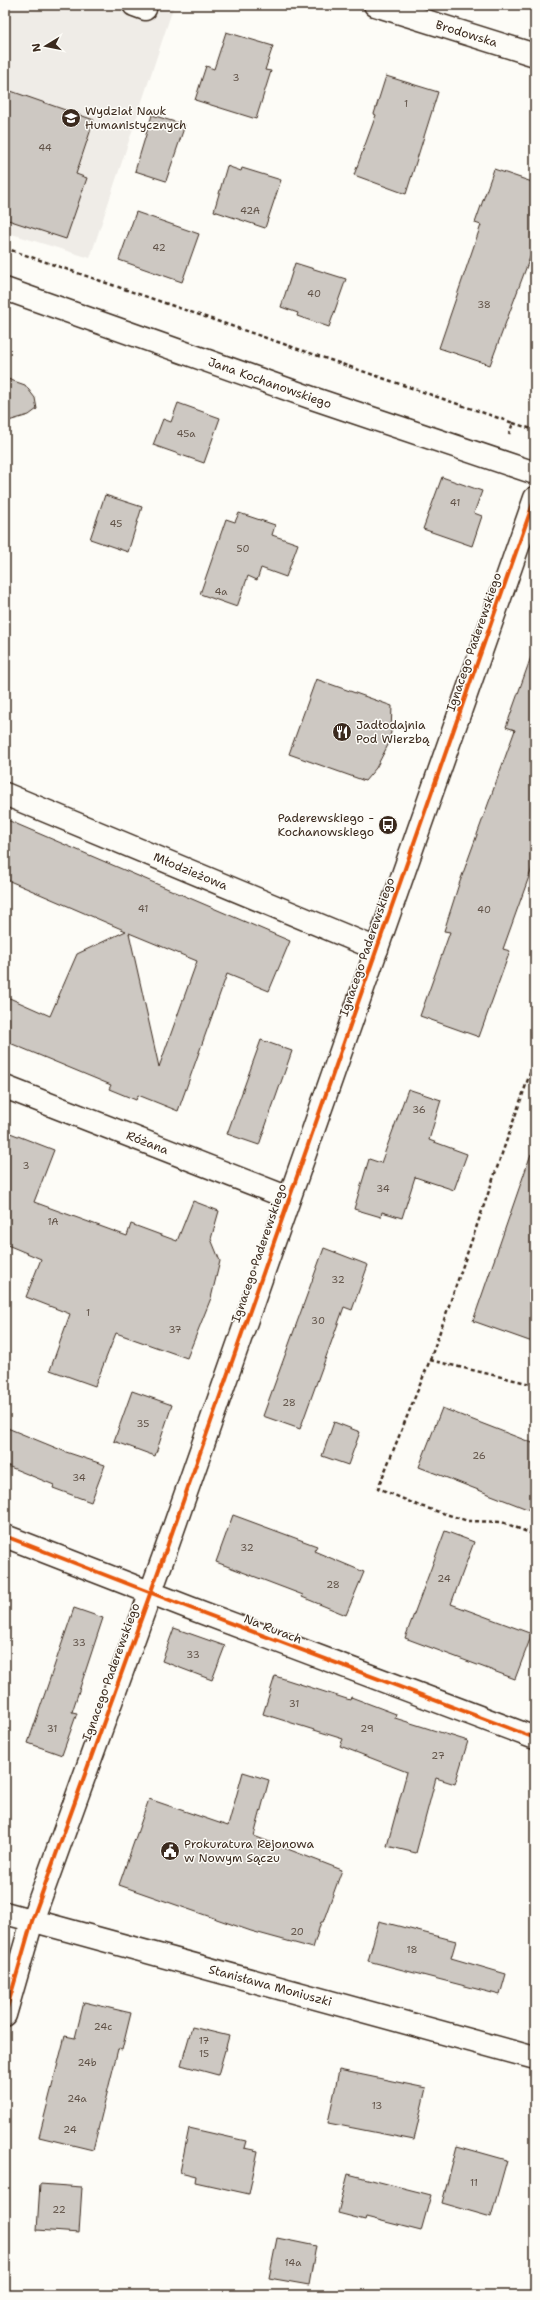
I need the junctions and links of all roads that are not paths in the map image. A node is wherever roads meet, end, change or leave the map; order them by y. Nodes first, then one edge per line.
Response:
1 (375, 5) edge
2 (535, 55) edge
3 (5, 289) edge
4 (535, 473) edge
5 (535, 498) edge
6 (5, 794) edge
7 (376, 949) junction
8 (5, 1087) edge
9 (289, 1198) junction
10 (5, 1536) edge
11 (151, 1592) junction
12 (535, 1738) edge
13 (5, 1913) edge
14 (32, 1921) junction
15 (5, 2015) edge
16 (535, 2058) edge

1 - 2 street, Brodowska
3 - 4 street, Jana Kochanowskiego
5 - 7 street, Ignacego Paderewskiego
6 - 7 street, Młodzieżowa
7 - 9 street, Ignacego Paderewskiego
8 - 9 street, Różana
9 - 11 street, Ignacego Paderewskiego
10 - 11 street, Na Rurach
11 - 12 street, Na Rurach
11 - 14 street, Ignacego Paderewskiego
13 - 14 street, Stanisława Moniuszki
14 - 15 street, Ignacego Paderewskiego
14 - 16 street, Stanisława Moniuszki

